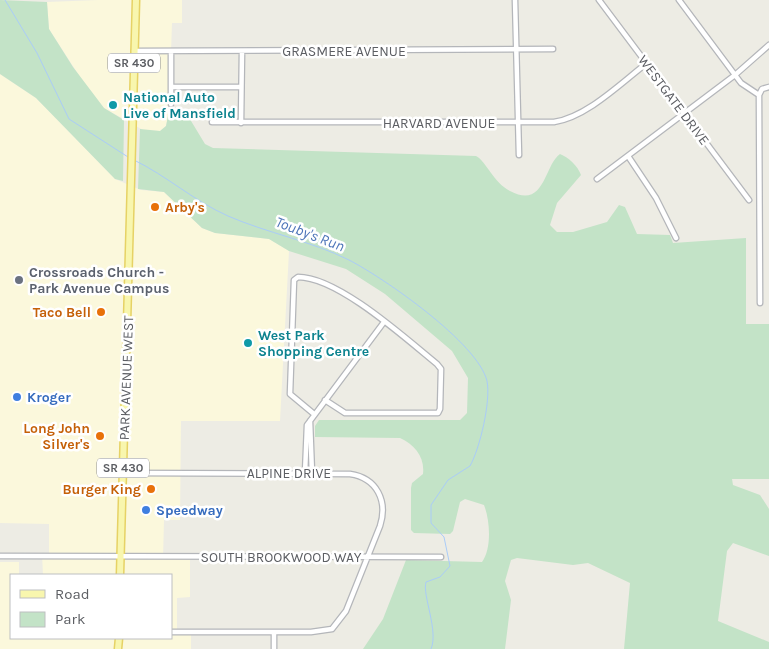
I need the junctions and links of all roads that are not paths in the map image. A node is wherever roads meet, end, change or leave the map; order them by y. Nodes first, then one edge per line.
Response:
1 (136, 0) edge
2 (515, 0) edge
3 (599, 0) edge
4 (679, 0) edge
5 (769, 45) edge
6 (553, 49) dead end
7 (516, 50) junction
8 (134, 51) junction
9 (171, 51) junction
10 (242, 51) junction
11 (647, 63) junction
12 (735, 75) junction
13 (171, 87) junction
14 (241, 87) junction
15 (769, 87) edge
16 (759, 95) junction
17 (171, 104) dead end
18 (685, 114) junction
19 (212, 122) dead end
20 (241, 123) junction
21 (519, 123) junction
22 (520, 155) dead end
23 (628, 156) junction
24 (598, 179) dead end
25 (749, 200) dead end
26 (676, 238) dead end
27 (760, 303) dead end
28 (384, 322) junction
29 (325, 400) junction
30 (314, 414) junction
31 (310, 421) junction
32 (123, 473) junction
33 (305, 473) junction
34 (312, 473) junction
35 (0, 556) edge
36 (121, 556) junction
37 (368, 557) junction
38 (441, 557) dead end
39 (120, 574) edge
40 (172, 632) edge
41 (274, 632) junction
42 (274, 649) edge

1 - 8 main road, PARK AVENUE WEST / SR 430
2 - 7 street
3 - 11 street, WESTGATE DRIVE
4 - 12 street
5 - 12 street
6 - 7 street, GRASMERE AVENUE
7 - 10 street, GRASMERE AVENUE
7 - 21 street
8 - 9 street, GRASMERE AVENUE
8 - 32 main road, PARK AVENUE WEST / SR 430
9 - 10 street, GRASMERE AVENUE
9 - 13 street
10 - 14 street
11 - 18 street, WESTGATE DRIVE
11 - 21 street, HARVARD AVENUE
12 - 16 street
12 - 18 street
13 - 14 street
13 - 17 street
14 - 20 street
15 - 16 street
16 - 27 street
18 - 23 street
18 - 25 street, WESTGATE DRIVE
19 - 20 street, HARVARD AVENUE
20 - 21 street, HARVARD AVENUE
21 - 22 street
23 - 24 street
23 - 26 street
28 - 29 street
28 - 29 street
28 - 30 street
29 - 30 street
30 - 31 street
31 - 33 street
31 - 34 street
32 - 33 street, ALPINE DRIVE
32 - 36 main road, PARK AVENUE WEST / SR 430
33 - 34 street, ALPINE DRIVE
34 - 37 street, ALPINE DRIVE
35 - 36 street, SOUTH BROOKWOOD WAY
36 - 37 street, SOUTH BROOKWOOD WAY
36 - 39 main road, PARK AVENUE WEST / SR 430
37 - 38 street, SOUTH BROOKWOOD WAY
37 - 41 street, ALPINE DRIVE
40 - 41 street, ALPINE DRIVE
41 - 42 street

